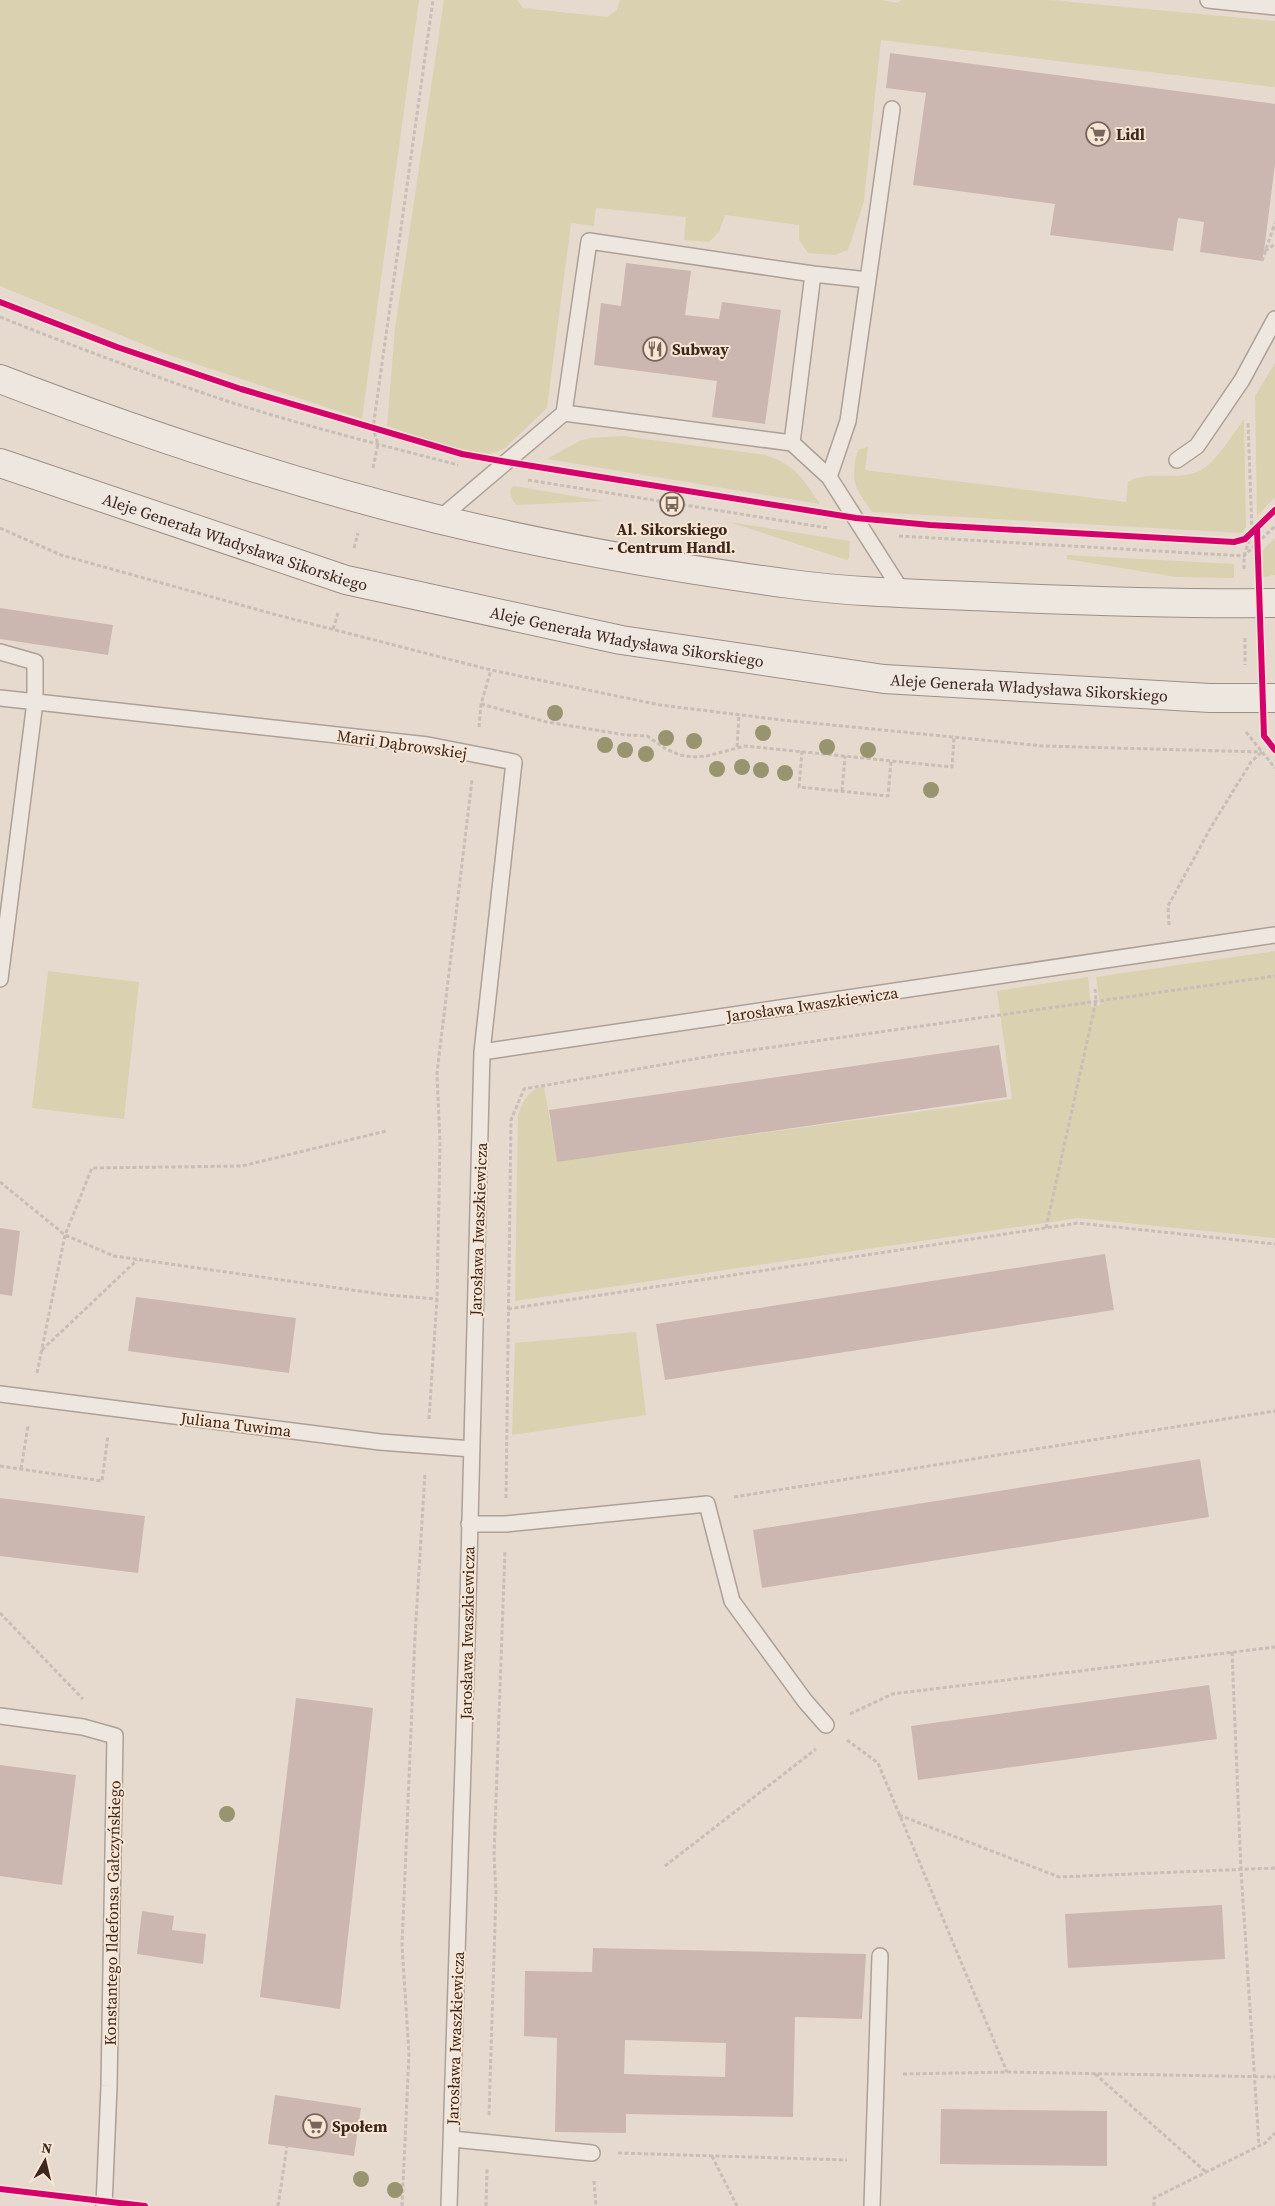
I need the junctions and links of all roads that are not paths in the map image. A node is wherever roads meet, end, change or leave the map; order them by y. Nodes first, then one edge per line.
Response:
1 (1208, 0) edge
2 (1275, 7) edge
3 (892, 109) dead end
4 (813, 274) junction
5 (868, 280) junction
6 (1275, 319) edge
7 (0, 379) edge
8 (564, 412) junction
9 (792, 443) junction
10 (1177, 460) dead end
11 (0, 463) edge
12 (829, 477) junction
13 (439, 519) junction
14 (903, 593) junction
15 (1275, 603) edge
16 (0, 652) edge
17 (0, 698) edge
18 (1275, 698) edge
19 (34, 702) junction
20 (1275, 935) edge
21 (0, 979) edge
22 (482, 1052) junction
23 (0, 1394) edge
24 (472, 1449) junction
25 (469, 1524) junction
26 (0, 1716) edge
27 (826, 1724) road end
28 (880, 1956) dead end
29 (452, 2139) junction
30 (592, 2153) road end
31 (104, 2206) edge
32 (449, 2206) edge
33 (872, 2206) edge

1 - 2 lane
3 - 5 lane
4 - 5 lane
4 - 8 lane
4 - 9 lane
5 - 12 lane
6 - 10 lane
7 - 13 main road
8 - 9 lane
8 - 13 lane
9 - 12 lane
11 - 18 main road, Aleje Generała Władysława Sikorskiego
12 - 14 lane
13 - 14 main road
14 - 15 main road
16 - 19 lane
17 - 19 lane, Marii Dąbrowskiej
19 - 21 lane
19 - 22 lane, Marii Dąbrowskiej
20 - 22 lane, Jarosława Iwaszkiewicza
22 - 24 lane, Jarosława Iwaszkiewicza
23 - 24 lane, Juliana Tuwima
24 - 25 lane, Jarosława Iwaszkiewicza
25 - 27 lane
25 - 29 lane, Jarosława Iwaszkiewicza
26 - 31 lane, Konstantego Ildefonsa Gałczyńskiego
28 - 33 lane
29 - 30 lane
29 - 32 lane, Jarosława Iwaszkiewicza

